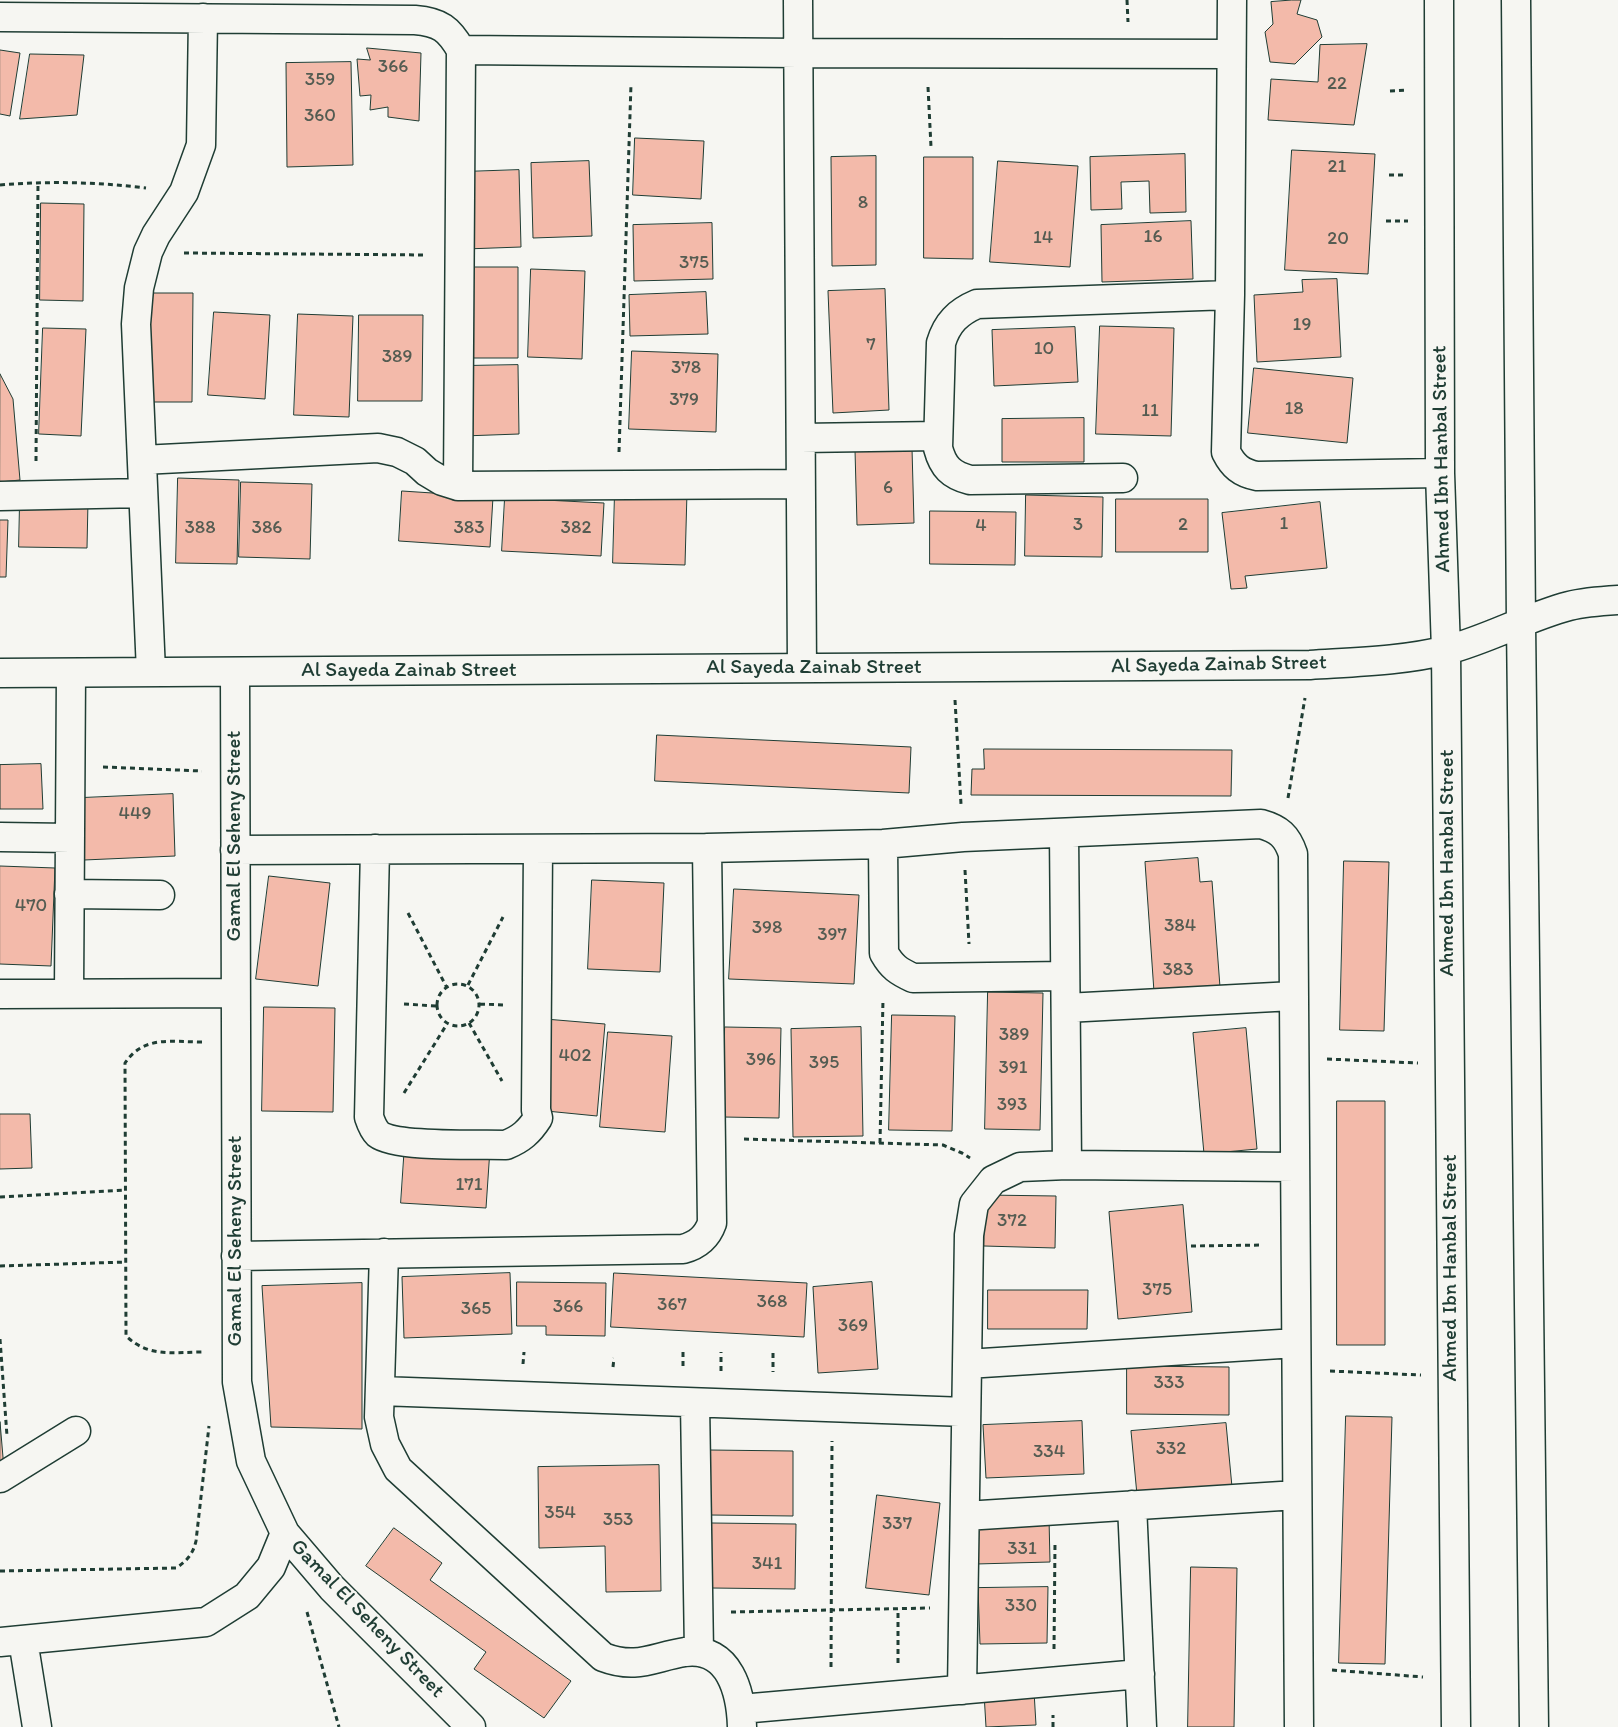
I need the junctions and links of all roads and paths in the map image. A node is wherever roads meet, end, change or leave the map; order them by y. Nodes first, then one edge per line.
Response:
1 (798, 0) edge
2 (1232, 0) edge
3 (1439, 0) edge
4 (1516, 0) edge
5 (0, 17) edge
6 (202, 18) junction
7 (461, 50) junction
8 (632, 52) junction
9 (798, 53) junction
10 (926, 54) junction
11 (1232, 54) junction
12 (931, 147) dead end
13 (38, 182) junction
14 (0, 185) edge
15 (184, 192) junction
16 (148, 252) junction
17 (461, 256) junction
18 (1230, 295) junction
19 (938, 436) junction
20 (801, 438) junction
21 (142, 460) junction
22 (1440, 473) junction
23 (1123, 478) dead end
24 (800, 484) junction
25 (618, 485) junction
26 (458, 486) junction
27 (144, 493) junction
28 (36, 495) junction
29 (0, 496) edge
30 (1618, 600) edge
31 (1521, 623) junction
32 (1446, 650) junction
33 (1310, 665) junction
34 (802, 668) junction
35 (151, 672) junction
36 (235, 672) junction
37 (0, 673) edge
38 (71, 673) junction
39 (70, 765) junction
40 (235, 772) junction
41 (1064, 833) junction
42 (1282, 833) junction
43 (0, 837) edge
44 (70, 838) junction
45 (883, 844) junction
46 (708, 848) junction
47 (375, 849) junction
48 (538, 849) junction
49 (235, 850) junction
50 (69, 894) junction
51 (160, 895) dead end
52 (406, 909) dead end
53 (884, 953) junction
54 (1065, 976) junction
55 (446, 986) junction
56 (235, 993) junction
57 (0, 994) edge
58 (69, 994) junction
59 (1294, 996) junction
60 (1066, 1008) junction
61 (469, 1023) junction
62 (447, 1024) junction
63 (236, 1042) junction
64 (1294, 1057) junction
65 (1450, 1065) junction
66 (530, 1130) junction
67 (378, 1134) junction
68 (711, 1138) junction
69 (880, 1143) junction
70 (1066, 1165) junction
71 (1295, 1167) junction
72 (993, 1180) junction
73 (125, 1190) junction
74 (0, 1197) edge
75 (1296, 1244) junction
76 (1191, 1246) dead end
77 (384, 1253) junction
78 (236, 1256) junction
79 (126, 1262) junction
80 (0, 1266) edge
81 (0, 1339) edge
82 (237, 1351) junction
83 (1296, 1357) junction
84 (967, 1364) junction
85 (1452, 1376) junction
86 (237, 1382) junction
87 (380, 1392) junction
88 (694, 1403) junction
89 (832, 1408) junction
90 (966, 1412) junction
91 (76, 1430) dead end
92 (5, 1475) edge
93 (1297, 1495) junction
94 (1132, 1505) junction
95 (1056, 1510) junction
96 (965, 1516) junction
97 (285, 1533) junction
98 (0, 1571) edge
99 (306, 1607) dead end
100 (963, 1608) junction
101 (898, 1609) junction
102 (831, 1610) junction
103 (698, 1613) junction
104 (11, 1641) edge
105 (699, 1652) junction
106 (1299, 1668) junction
107 (1140, 1674) junction
108 (1455, 1679) junction
109 (1053, 1682) junction
110 (962, 1690) junction
111 (898, 1696) junction
112 (831, 1702) junction
113 (742, 1718) edge
114 (37, 1727) edge
115 (339, 1727) edge
116 (471, 1727) edge
117 (1053, 1727) edge
118 (1142, 1727) edge
119 (1299, 1727) edge
120 (1456, 1727) edge
121 (1534, 1727) edge

1 - 9 street
2 - 11 street
3 - 22 street, Ahmed Ibn Hanbal Street
4 - 31 street
5 - 6 street
6 - 7 street
6 - 15 street
7 - 8 street
7 - 17 street
8 - 9 street
8 - 25 path
9 - 10 street
9 - 20 street
10 - 11 street
10 - 12 path
11 - 18 street
13 - 14 path
13 - 15 path
13 - 28 path
15 - 16 street
16 - 17 path
16 - 21 street
17 - 26 street
18 - 19 street
18 - 22 street
19 - 20 street
19 - 23 street
20 - 24 street
21 - 26 street
21 - 27 street
22 - 32 street, Ahmed Ibn Hanbal Street
24 - 25 street
24 - 34 street
25 - 26 street
27 - 28 street
27 - 35 street
28 - 29 street
30 - 31 street, Al Sayeda Zainab Street
31 - 32 street, Al Sayeda Zainab Street
31 - 121 street
32 - 33 street, Al Sayeda Zainab Street
32 - 65 street, Ahmed Ibn Hanbal Street
33 - 34 street, Al Sayeda Zainab Street
33 - 42 path
34 - 36 street, Al Sayeda Zainab Street
35 - 36 street, Al Sayeda Zainab Street
35 - 38 street, Al Sayeda Zainab Street
36 - 40 street, Gamal El Seheny Street
37 - 38 street, Al Sayeda Zainab Street
38 - 39 street
39 - 40 path
39 - 44 street
40 - 49 street, Gamal El Seheny Street
41 - 42 street
41 - 45 street
41 - 54 street
42 - 59 street
43 - 44 street
44 - 50 street
45 - 46 street
45 - 53 street
46 - 48 street
46 - 68 street
47 - 48 street
47 - 49 street
47 - 67 street
48 - 66 street
49 - 56 street, Gamal El Seheny Street
50 - 51 street
50 - 58 street
52 - 55 path
53 - 54 street
53 - 69 path
54 - 60 street
55 - 61 path
55 - 62 path
56 - 58 street
56 - 63 street, Gamal El Seheny Street
57 - 58 street
59 - 60 street
59 - 64 street
60 - 70 street
61 - 62 path
61 - 66 path
62 - 67 path
63 - 73 path
63 - 78 street, Gamal El Seheny Street
64 - 65 path
64 - 71 street
65 - 85 street, Ahmed Ibn Hanbal Street
66 - 67 street
68 - 69 path
68 - 77 street
69 - 72 path
70 - 71 street
70 - 72 street
71 - 75 street
72 - 84 street
73 - 74 path
73 - 79 path
75 - 76 path
75 - 83 street
77 - 78 street
77 - 87 street
78 - 82 street, Gamal El Seheny Street
79 - 80 path
79 - 82 path
81 - 92 path
82 - 86 street, Gamal El Seheny Street
83 - 84 street
83 - 85 path
83 - 93 street
84 - 90 street
85 - 108 street, Ahmed Ibn Hanbal Street
86 - 97 street, Gamal El Seheny Street
86 - 98 path
87 - 88 street
87 - 105 street
88 - 89 street
88 - 103 street
89 - 90 street
89 - 102 path
90 - 96 street
91 - 92 street
93 - 94 street
93 - 106 street
94 - 95 street
94 - 107 street
95 - 96 street
95 - 109 path
96 - 100 street
97 - 104 street
97 - 116 street, Gamal El Seheny Street
99 - 115 path
100 - 101 path
100 - 110 street
101 - 102 path
101 - 111 path
102 - 103 path
102 - 112 path
103 - 105 street
104 - 114 street
105 - 113 street
106 - 108 path
106 - 119 street
107 - 109 street
107 - 118 street
108 - 120 street, Ahmed Ibn Hanbal Street
109 - 110 street
109 - 117 path
110 - 111 street
111 - 112 street
112 - 113 street

